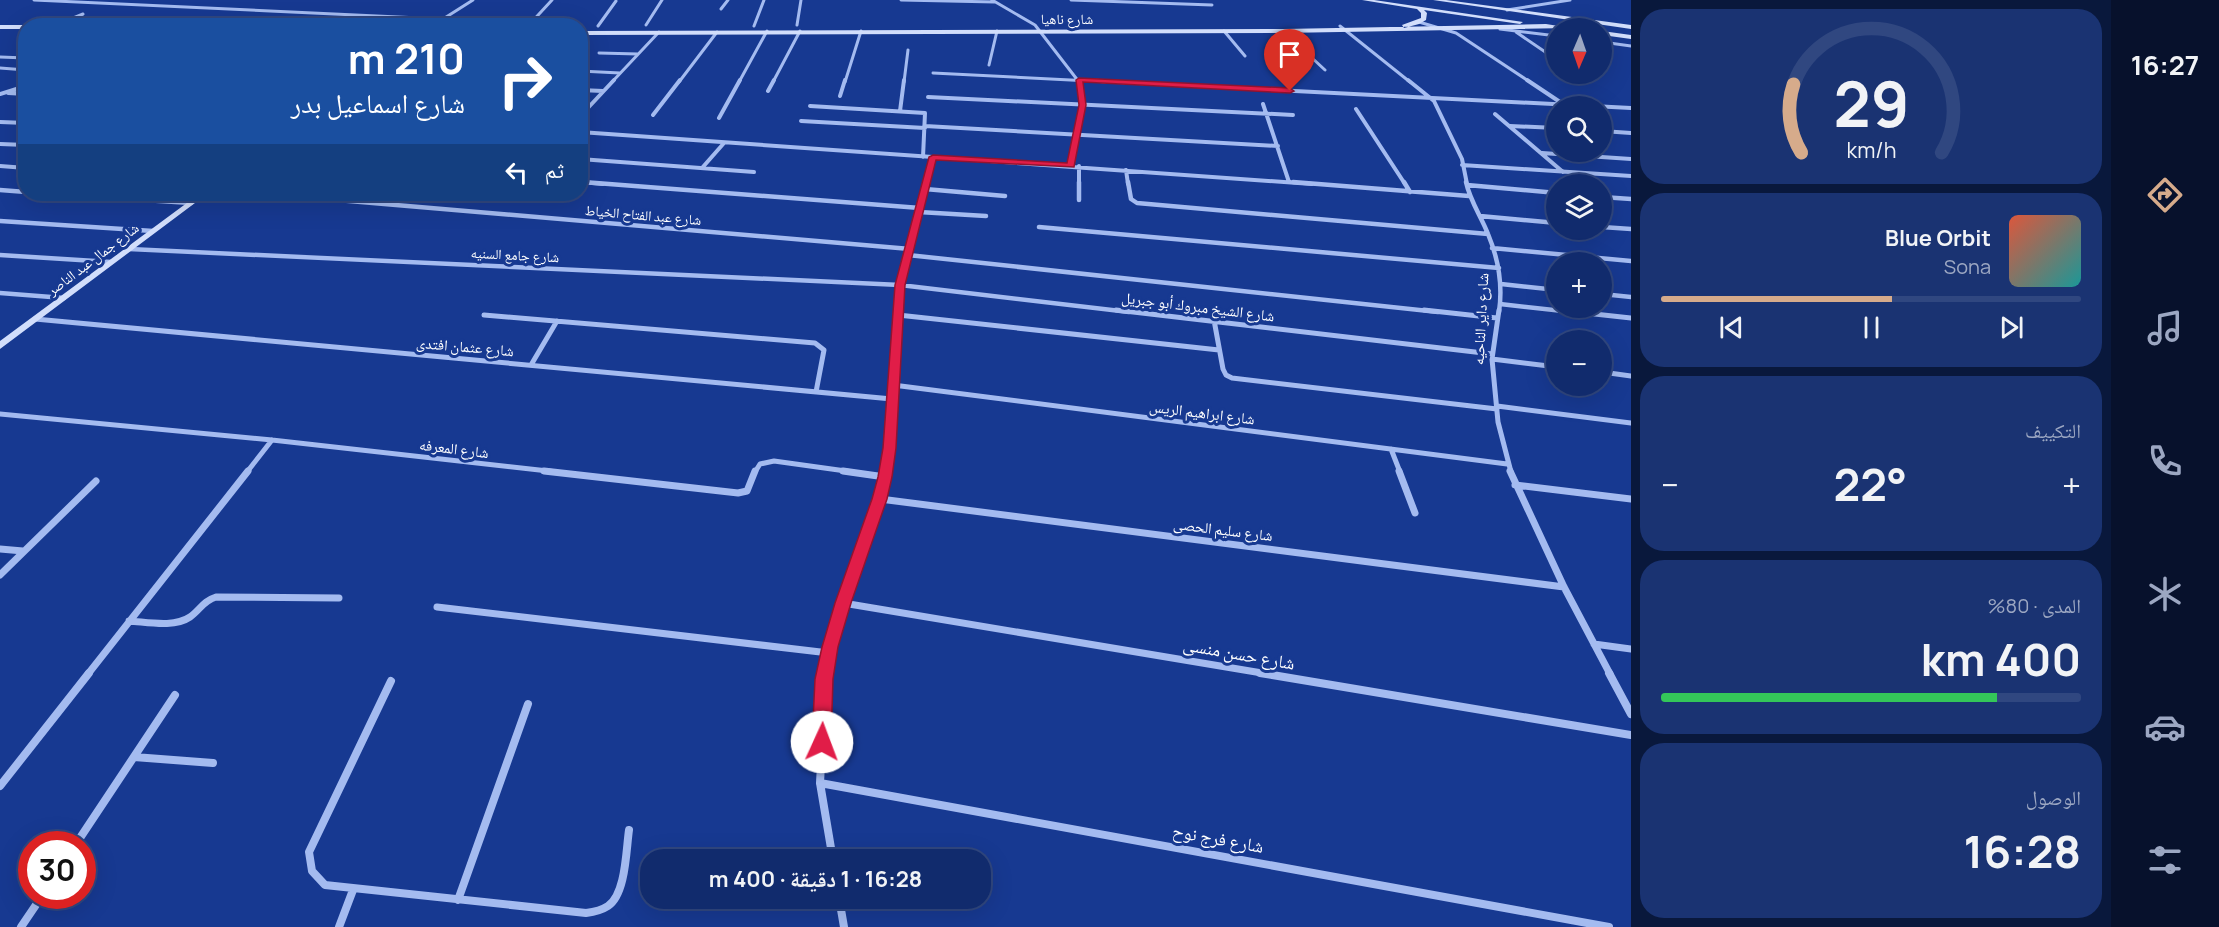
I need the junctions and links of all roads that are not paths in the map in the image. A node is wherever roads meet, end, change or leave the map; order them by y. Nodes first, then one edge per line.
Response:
1 (34, 0) edge
2 (472, 0) edge
3 (552, 0) edge
4 (662, 0) edge
5 (728, 0) edge
6 (764, 0) edge
7 (801, 0) edge
8 (901, 0) edge
9 (1071, 0) edge
10 (1364, 0) edge
11 (1435, 0) edge
12 (1570, 0) edge
13 (616, 1) edge
14 (994, 1) edge
15 (1212, 5) dead end
16 (1419, 8) junction
17 (721, 9) dead end
18 (1506, 10) junction
19 (83, 14) dead end
20 (73, 18) edge
21 (420, 18) edge
22 (443, 18) edge
23 (535, 18) edge
24 (1419, 22) junction
25 (1035, 25) junction
26 (588, 26) edge
27 (598, 26) junction
28 (646, 26) junction
29 (754, 26) junction
30 (1340, 26) junction
31 (1546, 26) edge
32 (0, 27) edge
33 (18, 27) edge
34 (1546, 27) edge
35 (1631, 27) edge
36 (798, 28) junction
37 (1500, 29) junction
38 (1449, 30) junction
39 (766, 31) junction
40 (861, 31) junction
41 (996, 31) junction
42 (1041, 31) junction
43 (1224, 31) junction
44 (1346, 31) junction
45 (1514, 31) junction
46 (659, 32) junction
47 (717, 32) junction
48 (1283, 32) junction
49 (0, 33) edge
50 (18, 33) edge
51 (588, 33) edge
52 (1612, 34) edge
53 (1546, 35) edge
54 (1631, 37) edge
55 (1612, 43) edge
56 (1631, 46) edge
57 (908, 50) dead end
58 (598, 53) dead end
59 (1546, 53) edge
60 (638, 54) junction
61 (1245, 56) dead end
62 (0, 57) edge
63 (18, 58) edge
64 (989, 65) dead end
65 (0, 68) edge
66 (18, 69) edge
67 (1325, 70) dead end
68 (588, 72) edge
69 (620, 74) junction
70 (933, 74) dead end
71 (1079, 80) junction
72 (18, 89) edge
73 (588, 90) edge
74 (603, 91) junction
75 (768, 91) dead end
76 (5, 93) junction
77 (0, 94) edge
78 (18, 94) edge
79 (840, 96) dead end
80 (1552, 96) edge
81 (928, 97) dead end
82 (1431, 98) junction
83 (1546, 103) edge
84 (1263, 104) dead end
85 (1083, 105) junction
86 (810, 106) dead end
87 (1612, 107) edge
88 (588, 108) edge
89 (1631, 108) edge
90 (1356, 109) dead end
91 (900, 111) junction
92 (1267, 114) junction
93 (1495, 114) dead end
94 (653, 115) dead end
95 (1293, 115) dead end
96 (719, 118) dead end
97 (801, 121) dead end
98 (0, 122) edge
99 (18, 123) edge
100 (1508, 126) junction
101 (925, 127) junction
102 (1546, 128) edge
103 (1078, 132) junction
104 (1612, 132) edge
105 (588, 133) edge
106 (1631, 133) edge
107 (724, 143) junction
108 (0, 144) edge
109 (18, 145) edge
110 (1278, 146) junction
111 (1542, 153) junction
112 (923, 157) junction
113 (933, 157) junction
114 (1631, 159) edge
115 (588, 160) edge
116 (1071, 165) junction
117 (1462, 165) junction
118 (0, 166) edge
119 (1079, 166) junction
120 (18, 167) edge
121 (702, 168) junction
122 (1126, 170) junction
123 (754, 172) dead end
124 (1563, 172) junction
125 (1631, 176) edge
126 (1290, 182) junction
127 (588, 183) edge
128 (1467, 185) junction
129 (925, 189) junction
130 (0, 190) edge
131 (18, 191) edge
132 (1410, 192) junction
133 (1546, 192) edge
134 (1005, 196) dead end
135 (1469, 196) junction
136 (1612, 197) edge
137 (1631, 199) edge
138 (1079, 200) dead end
139 (159, 201) edge
140 (193, 201) edge
141 (344, 201) edge
142 (190, 203) junction
143 (920, 210) junction
144 (986, 216) dead end
145 (1480, 216) junction
146 (0, 221) edge
147 (1546, 222) edge
148 (1039, 227) dead end
149 (1612, 228) edge
150 (1631, 229) edge
151 (153, 231) junction
152 (1488, 234) junction
153 (1492, 248) junction
154 (129, 249) junction
155 (909, 252) junction
156 (0, 255) edge
157 (1631, 261) edge
158 (111, 262) junction
159 (1499, 268) junction
160 (1501, 284) junction
161 (900, 285) junction
162 (1546, 289) edge
163 (0, 293) edge
164 (1612, 295) edge
165 (1631, 297) edge
166 (64, 298) junction
167 (1500, 304) junction
168 (484, 315) dead end
169 (898, 315) junction
170 (1497, 318) junction
171 (1631, 318) edge
172 (35, 319) junction
173 (1214, 320) junction
174 (557, 321) junction
175 (0, 346) edge
176 (1219, 350) junction
177 (1492, 357) junction
178 (531, 365) junction
179 (1546, 365) edge
180 (1612, 373) edge
181 (1631, 376) edge
182 (893, 385) junction
183 (816, 392) junction
184 (892, 399) junction
185 (1497, 408) junction
186 (0, 414) edge
187 (1631, 423) edge
188 (272, 440) junction
189 (1391, 449) junction
190 (1507, 464) junction
191 (885, 477) junction
192 (96, 481) dead end
193 (1515, 485) junction
194 (880, 499) junction
195 (1631, 500) edge
196 (1415, 513) dead end
197 (0, 549) edge
198 (23, 551) junction
199 (0, 575) edge
200 (1564, 587) junction
201 (339, 598) dead end
202 (843, 603) junction
203 (437, 607) dead end
204 (129, 621) junction
205 (1594, 644) junction
206 (1631, 650) edge
207 (829, 653) junction
208 (391, 681) dead end
209 (175, 695) dead end
210 (528, 704) dead end
211 (1631, 714) edge
212 (1631, 735) edge
213 (134, 757) junction
214 (213, 763) dead end
215 (820, 783) junction
216 (0, 786) edge
217 (629, 830) dead end
218 (85, 831) edge
219 (831, 849) edge
220 (353, 890) junction
221 (458, 900) junction
222 (33, 909) edge
223 (841, 909) edge
224 (21, 927) edge
225 (339, 927) edge
226 (844, 927) edge
227 (1609, 927) edge

1 - 21 street
2 - 22 street
3 - 23 street
4 - 28 street
5 - 17 street
6 - 29 street
7 - 36 street
8 - 14 street
9 - 15 street
10 - 16 main road
11 - 18 main road
12 - 18 street
13 - 27 street
14 - 25 street
16 - 24 main road
16 - 31 main road
18 - 35 main road
19 - 20 street
24 - 30 main road, شارع ناهيا
24 - 38 street
25 - 30 main road, شارع ناهيا
25 - 36 main road, شارع ناهيا
25 - 42 street
26 - 27 main road, شارع ناهيا
27 - 28 main road, شارع ناهيا
28 - 29 main road, شارع ناهيا
29 - 36 main road, شارع ناهيا
30 - 44 street, شارع داير الناحيه
32 - 33 main road
34 - 37 main road, شارع ناهيا
36 - 39 main road, شارع ناهيا
36 - 40 main road, شارع ناهيا
36 - 75 street
37 - 38 main road, شارع ناهيا
37 - 45 street
38 - 44 main road, شارع ناهيا
38 - 80 street
39 - 47 main road, شارع ناهيا
39 - 96 street
40 - 41 main road, شارع ناهيا
40 - 79 street
41 - 42 main road, شارع ناهيا
41 - 64 street
42 - 43 main road, شارع ناهيا
42 - 71 street
43 - 48 main road, شارع ناهيا
43 - 61 street
44 - 48 main road, شارع ناهيا
44 - 82 street, شارع داير الناحيه
45 - 53 street
45 - 59 street
46 - 47 main road, شارع ناهيا
46 - 51 main road, شارع ناهيا
46 - 60 street
47 - 94 street
48 - 67 street
49 - 50 main road
52 - 54 main road
55 - 56 street
57 - 91 street
58 - 60 street
60 - 69 street
62 - 63 street
65 - 66 street
68 - 69 street
69 - 74 street
70 - 71 street
71 - 82 street
71 - 85 street
72 - 76 street
73 - 74 street
74 - 88 street
76 - 77 street
76 - 78 street
81 - 85 street
82 - 83 street
82 - 117 street, شارع داير الناحيه
84 - 92 street
85 - 92 street
85 - 103 street
86 - 91 street
87 - 89 street
90 - 132 street
91 - 101 street
92 - 95 street
92 - 110 street
93 - 100 street
97 - 101 street
98 - 99 street
100 - 102 street
100 - 111 street
101 - 103 street
101 - 112 street
103 - 110 street
103 - 116 street
104 - 106 street
105 - 107 street
107 - 112 street
107 - 121 street
108 - 109 street
110 - 126 street
111 - 114 street
111 - 124 street
112 - 113 street
113 - 116 street
113 - 129 street
115 - 121 street
116 - 119 street
117 - 124 street
117 - 128 street, شارع داير الناحيه
118 - 120 street
119 - 122 street
119 - 138 street
121 - 123 street
122 - 126 street
122 - 152 street
124 - 125 street
126 - 132 street
127 - 143 street
128 - 133 street
128 - 135 street, شارع داير الناحيه
129 - 134 street
129 - 143 street
130 - 131 street
132 - 135 street
135 - 145 street, شارع داير الناحيه
136 - 137 street
139 - 142 street
140 - 142 main road, شارع جمال عبد الناصر
141 - 155 street, شارع عبد الفتاح الخياط
142 - 151 main road, شارع جمال عبد الناصر
143 - 144 street
143 - 155 street
145 - 147 street
145 - 152 street, شارع داير الناحيه
146 - 151 street
148 - 159 street
149 - 150 street
151 - 154 main road, شارع جمال عبد الناصر
152 - 153 street, شارع داير الناحيه
153 - 157 street
153 - 159 street, شارع داير الناحيه
154 - 158 main road, شارع جمال عبد الناصر
154 - 161 street, شارع جامع السنيه
155 - 161 street
155 - 170 street, شارع عبد الفتاح الخياط
156 - 158 street
158 - 166 main road, شارع جمال عبد الناصر
159 - 160 street, شارع داير الناحيه
160 - 162 street
160 - 167 street, شارع داير الناحيه
161 - 169 street
161 - 173 street, شارع الشيخ مبروك أبو جبريل
163 - 166 street
164 - 165 street
166 - 172 main road, شارع جمال عبد الناصر
167 - 170 street, شارع داير الناحيه
167 - 171 street
168 - 174 street
169 - 176 street
169 - 182 street
170 - 177 street, شارع داير الناحيه
172 - 175 main road, شارع جمال عبد الناصر
172 - 178 street, شارع عثمان افتدى
173 - 176 street
173 - 177 street, شارع الشيخ مبروك أبو جبريل
174 - 178 street
174 - 183 street
176 - 185 street
177 - 179 street, شارع الشيخ مبروك أبو جبريل
177 - 185 street, شارع داير الناحيه
178 - 183 street, شارع عثمان افتدى
180 - 181 street
182 - 184 street
182 - 189 street, شارع ابراهيم الريس
183 - 184 street, شارع عثمان افتدى
184 - 191 street
185 - 187 street
185 - 190 street, شارع داير الناحيه
186 - 188 street, شارع المعرفه
188 - 191 street, شارع المعرفه
188 - 204 street
189 - 190 street, شارع ابراهيم الريس
189 - 196 street
190 - 193 street, شارع داير الناحيه
191 - 194 street
192 - 198 street
193 - 195 street
193 - 200 street, شارع داير الناحيه
194 - 200 street, شارع سليم الحصى
194 - 202 street
197 - 198 street
198 - 199 street
200 - 205 street, شارع داير الناحيه
201 - 204 street
202 - 207 street
202 - 212 street, شارع حسن منسى
203 - 207 street
204 - 216 street
205 - 206 street
205 - 211 street, شارع داير الناحيه
207 - 215 street
208 - 220 street
209 - 213 street
210 - 221 street
213 - 214 street
213 - 218 street
215 - 219 street
215 - 227 street, شارع فرج نوح
217 - 221 street
220 - 221 street
220 - 225 street
222 - 224 street
223 - 226 street

